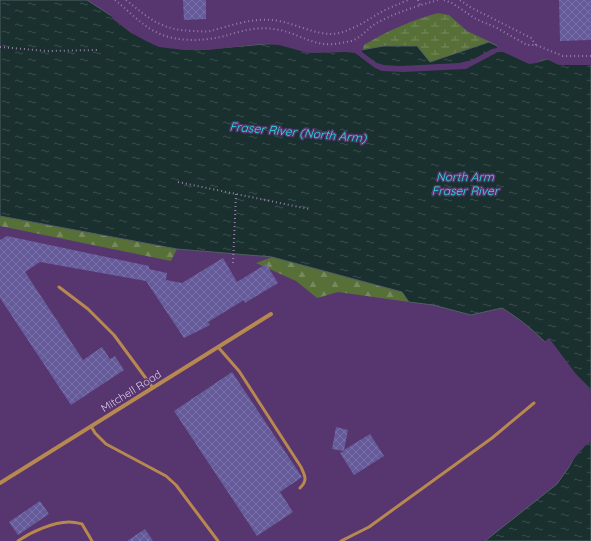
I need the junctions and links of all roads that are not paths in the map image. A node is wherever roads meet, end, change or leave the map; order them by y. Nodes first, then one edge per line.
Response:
1 (59, 286) dead end
2 (271, 314) dead end
3 (218, 347) junction
4 (153, 388) junction
5 (534, 403) dead end
6 (91, 426) junction
7 (0, 483) edge
8 (300, 488) dead end
9 (18, 541) edge
10 (92, 541) edge
11 (218, 541) edge
12 (341, 541) edge

1 - 4 lane
2 - 3 street, Mitchell Road
3 - 4 street, Mitchell Road
3 - 8 lane
4 - 6 street, Mitchell Road
5 - 12 lane
6 - 7 street, Mitchell Road
6 - 11 lane
9 - 10 lane

